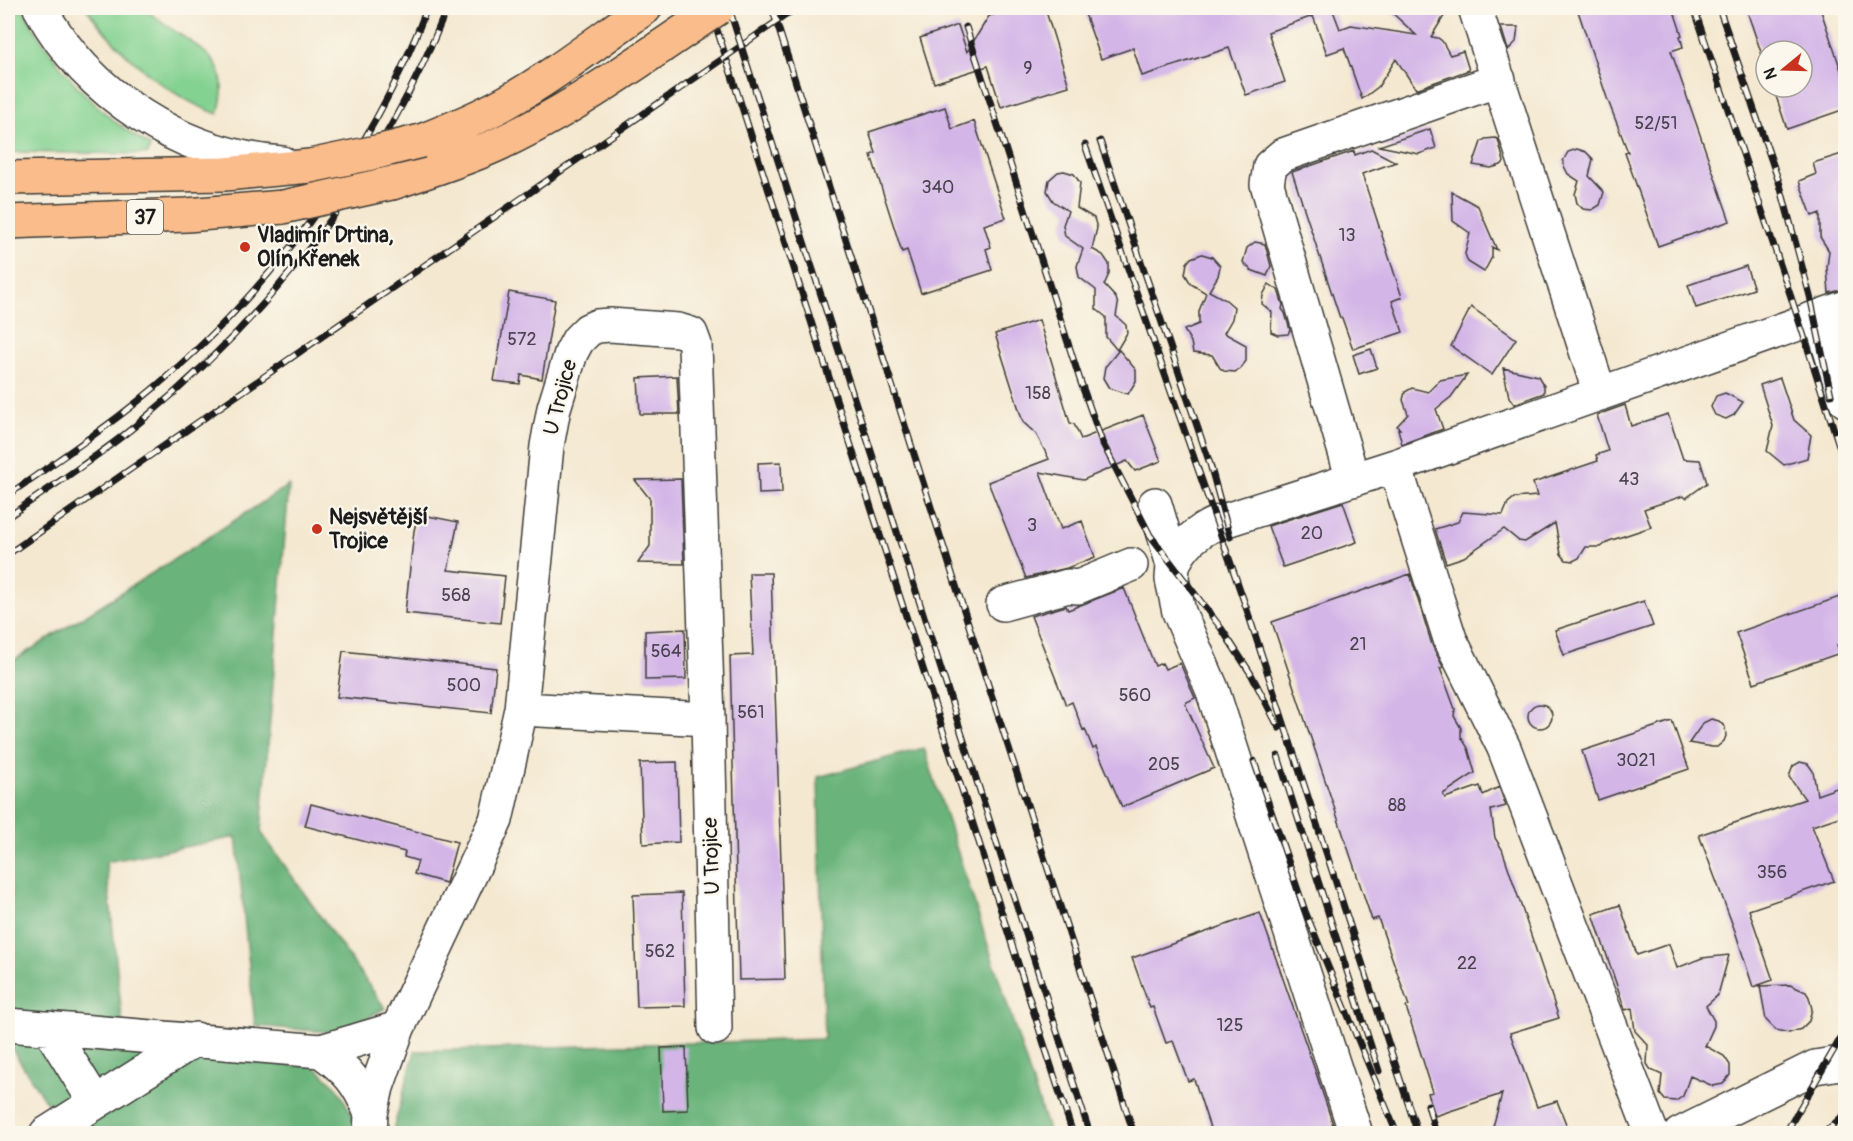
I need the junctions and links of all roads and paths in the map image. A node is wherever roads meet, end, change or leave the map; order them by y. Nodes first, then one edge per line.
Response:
1 (40, 8) edge
2 (645, 8) edge
3 (718, 8) edge
4 (1475, 8) edge
5 (1499, 80) junction
6 (310, 165) junction
7 (8, 178) edge
8 (8, 222) edge
9 (1832, 312) edge
10 (1600, 394) junction
11 (1845, 401) edge
12 (1395, 466) junction
13 (1353, 480) junction
14 (1155, 504) dead end
15 (1131, 565) dead end
16 (1173, 565) junction
17 (1003, 604) dead end
18 (521, 709) junction
19 (708, 719) junction
20 (8, 1025) edge
21 (49, 1028) junction
22 (398, 1028) junction
23 (715, 1028) dead end
24 (196, 1039) junction
25 (321, 1051) junction
26 (1845, 1062) edge
27 (95, 1102) junction
28 (371, 1124) edge
29 (46, 1134) edge
30 (1356, 1134) edge
31 (1652, 1134) edge
32 (1680, 1134) edge

1 - 6 street
2 - 6 main road, 37, bridge
3 - 8 main road, 37, bridge
4 - 5 street
5 - 10 street
5 - 13 street
6 - 7 main road, 37
9 - 10 street
9 - 11 street
10 - 12 street
12 - 13 street
12 - 31 street
13 - 16 street
14 - 16 street
15 - 17 street
16 - 30 street
18 - 19 street
18 - 19 street, U Trojice
18 - 22 street, U Trojice
19 - 23 street, U Trojice
20 - 21 street
21 - 24 street
21 - 27 street
22 - 25 street
22 - 28 street, U Trojice
24 - 25 street
24 - 27 street
25 - 28 street
26 - 32 street
27 - 29 street

